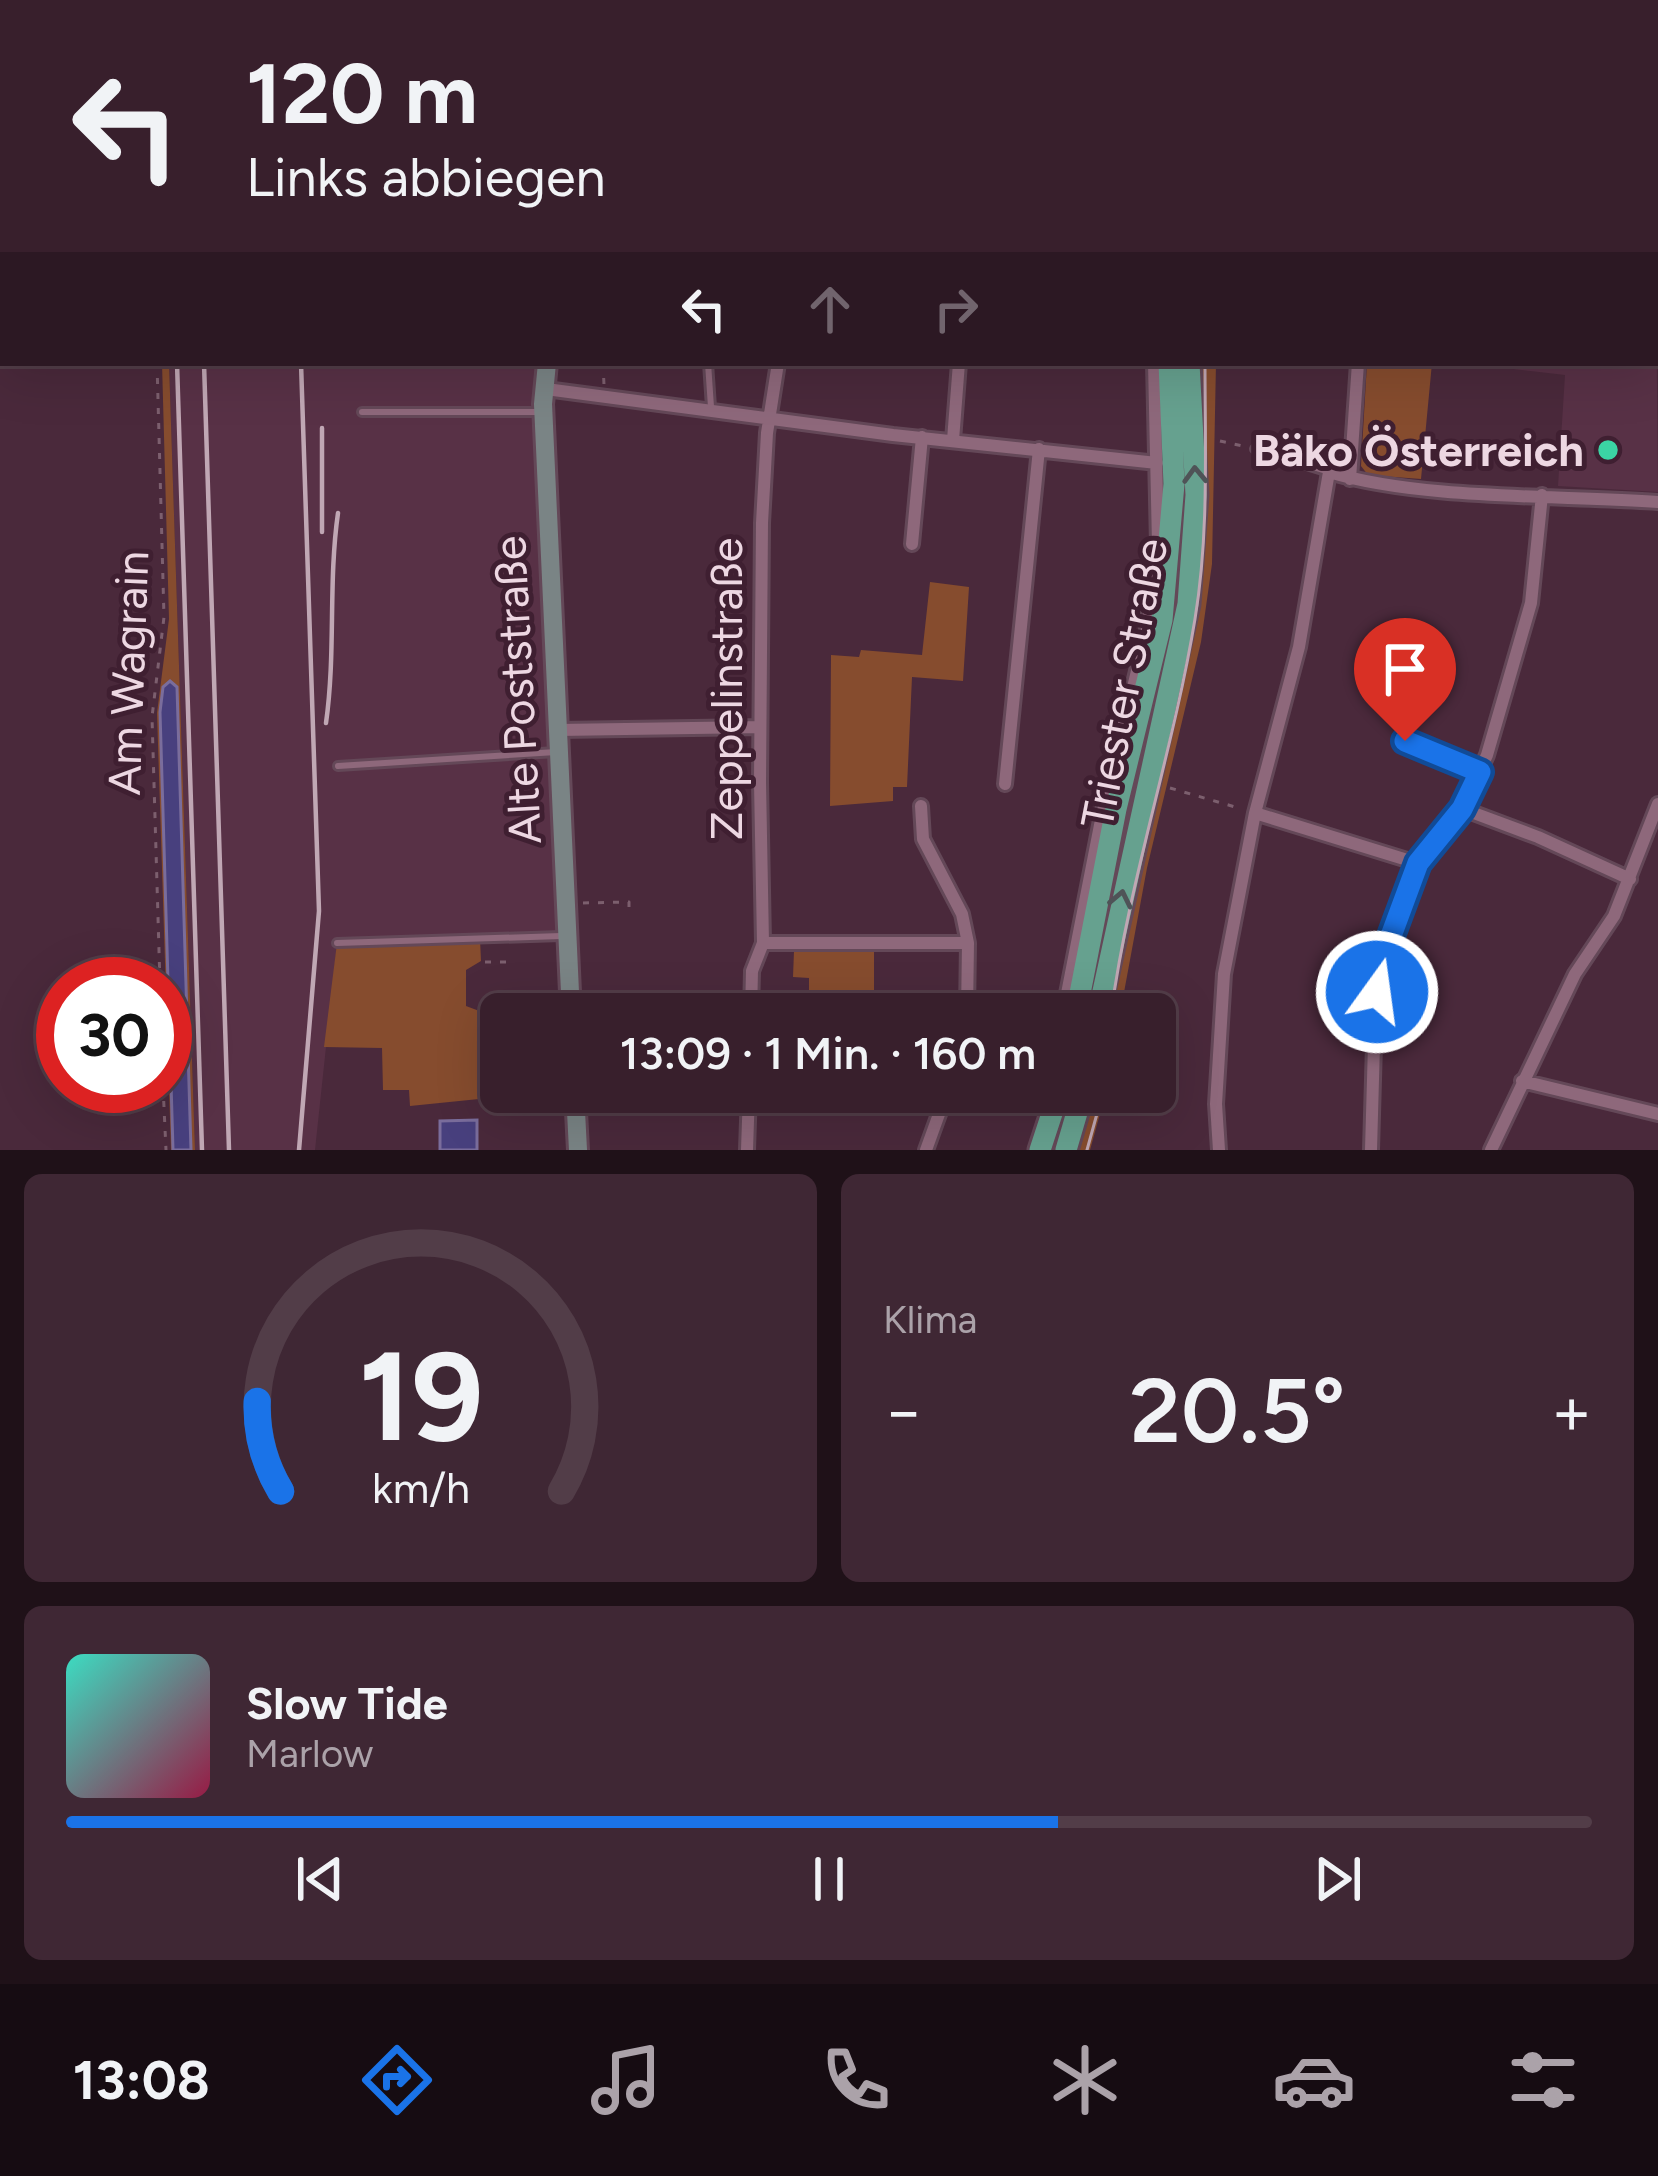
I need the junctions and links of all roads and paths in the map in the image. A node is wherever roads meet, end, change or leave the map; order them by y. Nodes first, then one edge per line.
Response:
1 (157, 366) edge
2 (547, 366) edge
3 (603, 366) edge
4 (708, 366) edge
5 (778, 366) edge
6 (959, 366) edge
7 (1154, 366) edge
8 (1169, 366) edge
9 (1190, 366) edge
10 (1358, 366) edge
11 (546, 389) junction
12 (604, 398) junction
13 (362, 412) dead end
14 (543, 412) junction
15 (712, 412) junction
16 (770, 420) junction
17 (922, 437) junction
18 (953, 440) junction
19 (1220, 441) dead end
20 (1039, 448) junction
21 (1255, 449) joint
22 (1157, 463) junction
23 (1329, 472) junction
24 (1350, 478) junction
25 (1542, 495) junction
26 (1658, 502) edge
27 (912, 544) dead end
28 (760, 727) junction
29 (558, 730) junction
30 (1405, 741) dead end
31 (558, 752) junction
32 (338, 766) dead end
33 (1480, 772) junction
34 (1005, 784) dead end
35 (1170, 788) dead end
36 (1658, 804) edge
37 (921, 806) dead end
38 (1462, 809) junction
39 (1255, 813) junction
40 (1418, 863) junction
41 (1630, 880) junction
42 (566, 903) junction
43 (629, 908) dead end
44 (568, 936) junction
45 (337, 943) dead end
46 (764, 944) junction
47 (968, 944) junction
48 (159, 957) edge
49 (485, 962) dead end
50 (507, 962) dead end
51 (571, 993) edge
52 (751, 993) edge
53 (967, 993) edge
54 (1067, 993) edge
55 (1080, 993) edge
56 (1103, 993) edge
57 (1522, 1081) junction
58 (165, 1113) edge
59 (576, 1113) edge
60 (748, 1113) edge
61 (939, 1113) edge
62 (1042, 1113) edge
63 (1052, 1113) edge
64 (1076, 1113) edge
65 (1658, 1114) edge
66 (166, 1150) edge
67 (578, 1150) edge
68 (747, 1150) edge
69 (926, 1150) edge
70 (1029, 1150) edge
71 (1040, 1150) edge
72 (1066, 1150) edge
73 (1219, 1150) edge
74 (1371, 1150) edge
75 (1491, 1150) edge

1 - 48 path, Am Wagrain
2 - 11 street, Alte Poststraße
3 - 12 path
4 - 15 lane
5 - 16 street, Zeppelinstraße
6 - 18 street
7 - 22 street, Triester Straße
8 - 55 main road, Triester Straße
56 -> 9 main road, Triester Straße
10 - 24 street
11 - 12 street
11 - 14 street, Alte Poststraße
12 - 15 street
13 - 14 lane
14 - 29 street, Alte Poststraße
15 - 16 street
16 - 17 street
16 - 28 street, Zeppelinstraße
17 - 18 street
17 - 27 street
18 - 20 street
19 - 21 path
20 - 22 street
20 - 34 street
21 - 23 lane
22 - 54 street, Triester Straße
23 - 24 street
23 - 39 street
24 - 25 street
25 - 26 street
25 - 33 street
28 - 29 street
28 - 46 street, Zeppelinstraße
29 - 31 street, Alte Poststraße
30 - 33 lane
31 - 32 lane
31 - 42 street, Alte Poststraße
33 - 38 street
35 - 39 path
36 - 41 street
37 - 47 street
38 - 40 street
38 - 41 street
39 - 40 street
39 - 73 street
40 - 74 street
41 - 57 street
42 - 43 path
42 - 44 street, Alte Poststraße
44 - 45 lane
44 - 51 street, Alte Poststraße
46 - 47 street
46 - 52 street, Zeppelinstraße
47 - 53 street
49 - 50 path
57 - 65 street
57 - 75 street
58 - 66 path
59 - 67 street
60 - 68 street
61 - 69 street
62 - 70 street
63 - 71 main road
64 - 72 main road

